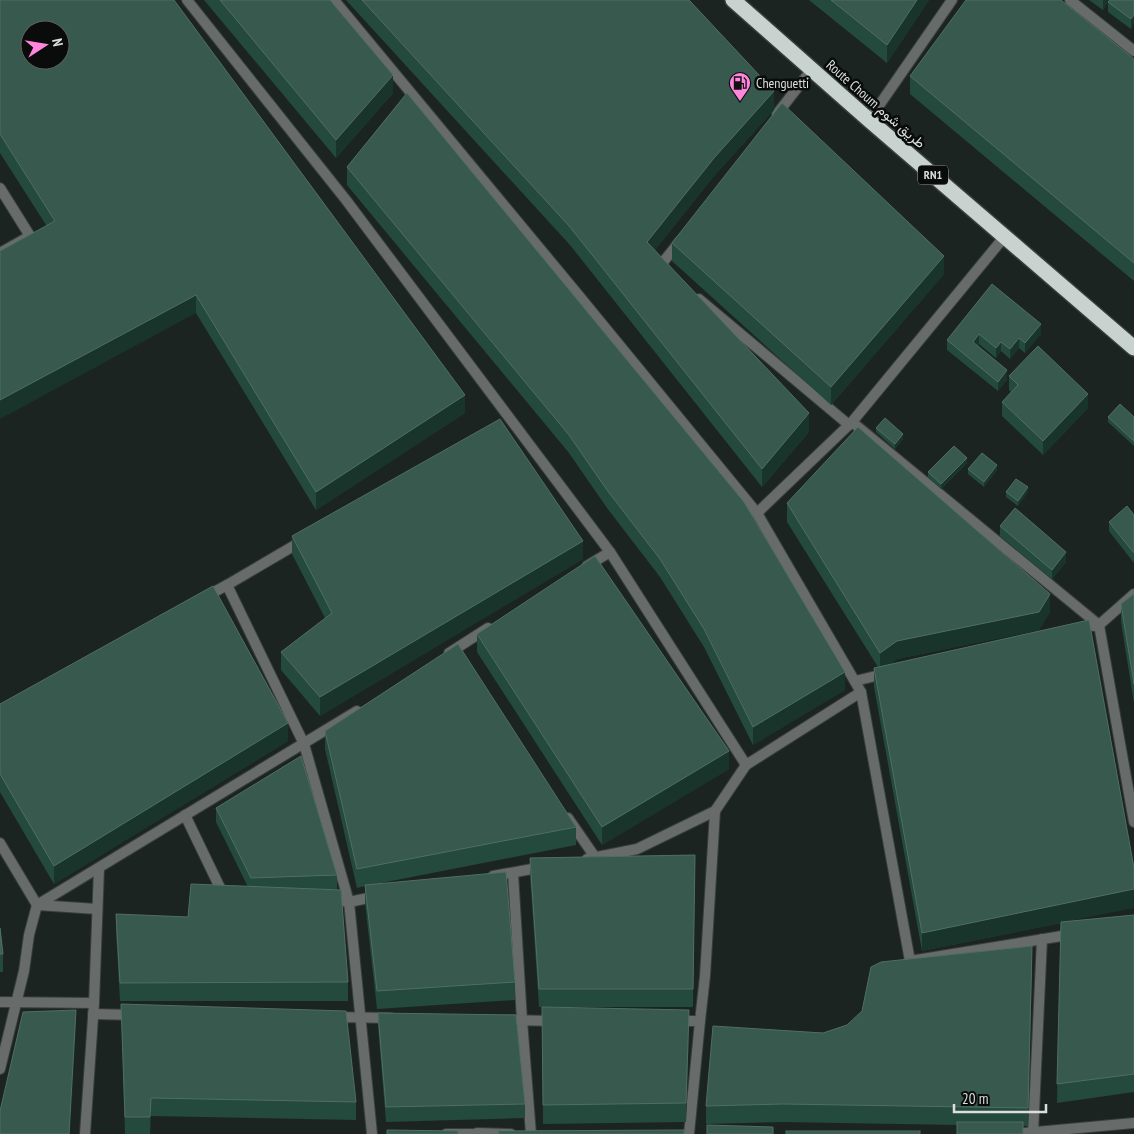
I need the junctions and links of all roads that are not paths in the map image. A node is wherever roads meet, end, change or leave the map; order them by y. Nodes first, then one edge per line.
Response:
1 (187, 0) edge
2 (334, 0) edge
3 (734, 0) edge
4 (952, 0) edge
5 (1070, 0) edge
6 (1134, 51) edge
7 (812, 69) junction
8 (869, 120) junction
9 (769, 124) edge
10 (0, 188) edge
11 (684, 235) edge
12 (1005, 236) junction
13 (0, 253) edge
14 (675, 279) edge
15 (690, 292) edge
16 (1134, 348) edge
17 (850, 424) junction
18 (757, 514) junction
19 (308, 538) edge
20 (610, 552) junction
21 (577, 572) edge
22 (227, 585) junction
23 (1134, 594) edge
24 (192, 604) edge
25 (496, 624) edge
26 (1099, 625) junction
27 (1080, 629) edge
28 (439, 659) edge
29 (902, 670) edge
30 (855, 681) junction
31 (862, 692) junction
32 (365, 705) edge
33 (304, 744) junction
34 (746, 765) junction
35 (562, 809) edge
36 (716, 811) junction
37 (185, 815) junction
38 (1134, 822) edge
39 (0, 843) edge
40 (594, 857) junction
41 (575, 861) edge
42 (556, 864) edge
43 (99, 868) junction
44 (513, 873) junction
45 (484, 877) edge
46 (387, 894) edge
47 (234, 897) edge
48 (330, 901) edge
49 (349, 902) junction
50 (37, 905) junction
51 (97, 909) junction
52 (1088, 932) edge
53 (1042, 939) junction
54 (0, 1002) edge
55 (16, 1002) junction
56 (94, 1003) junction
57 (93, 1014) junction
58 (143, 1015) edge
59 (321, 1017) edge
60 (360, 1018) junction
61 (398, 1018) edge
62 (494, 1020) edge
63 (522, 1020) junction
64 (562, 1020) edge
65 (670, 1021) edge
66 (700, 1021) junction
67 (0, 1069) edge
68 (1134, 1123) edge
69 (1033, 1133) edge
70 (85, 1134) edge
71 (372, 1134) edge
72 (439, 1134) edge
73 (477, 1134) edge
74 (532, 1134) edge
75 (541, 1134) edge
76 (689, 1134) edge
77 (1014, 1134) edge

1 - 20 street
2 - 18 street
3 - 7 highway, Route Choum طريق شوم / RN1
4 - 8 street
5 - 6 street
7 - 8 highway, Route Choum طريق شوم / RN1
7 - 9 street
8 - 12 highway, Route Choum طريق شوم / RN1
10 - 13 street
11 - 14 street
12 - 16 highway, Route Choum طريق شوم / RN1
12 - 17 street
15 - 17 street
17 - 18 street
17 - 26 street
18 - 30 street
19 - 22 street
20 - 21 street
20 - 34 street
22 - 24 street
22 - 33 street
23 - 26 street
25 - 28 street
26 - 27 street
26 - 38 street
29 - 30 street
30 - 31 street
31 - 34 street
31 - 53 street
32 - 33 street
33 - 37 street
33 - 49 street
34 - 36 street
35 - 40 street
36 - 40 street
36 - 66 street
37 - 43 street
37 - 47 street
39 - 50 street
40 - 41 street
42 - 44 street
43 - 50 street
43 - 51 street
44 - 45 street
44 - 63 street
46 - 49 street
48 - 49 street
49 - 60 street
50 - 51 street
50 - 55 street
51 - 56 street
52 - 53 street
53 - 69 street
54 - 55 street
55 - 56 street
55 - 67 street
56 - 57 street
57 - 58 street
57 - 70 street
59 - 60 street
60 - 61 street
60 - 71 street
62 - 63 street
63 - 64 street
63 - 74 street
65 - 66 street
66 - 76 street
68 - 69 street
69 - 77 street
72 - 73 street
73 - 74 street
74 - 75 street

